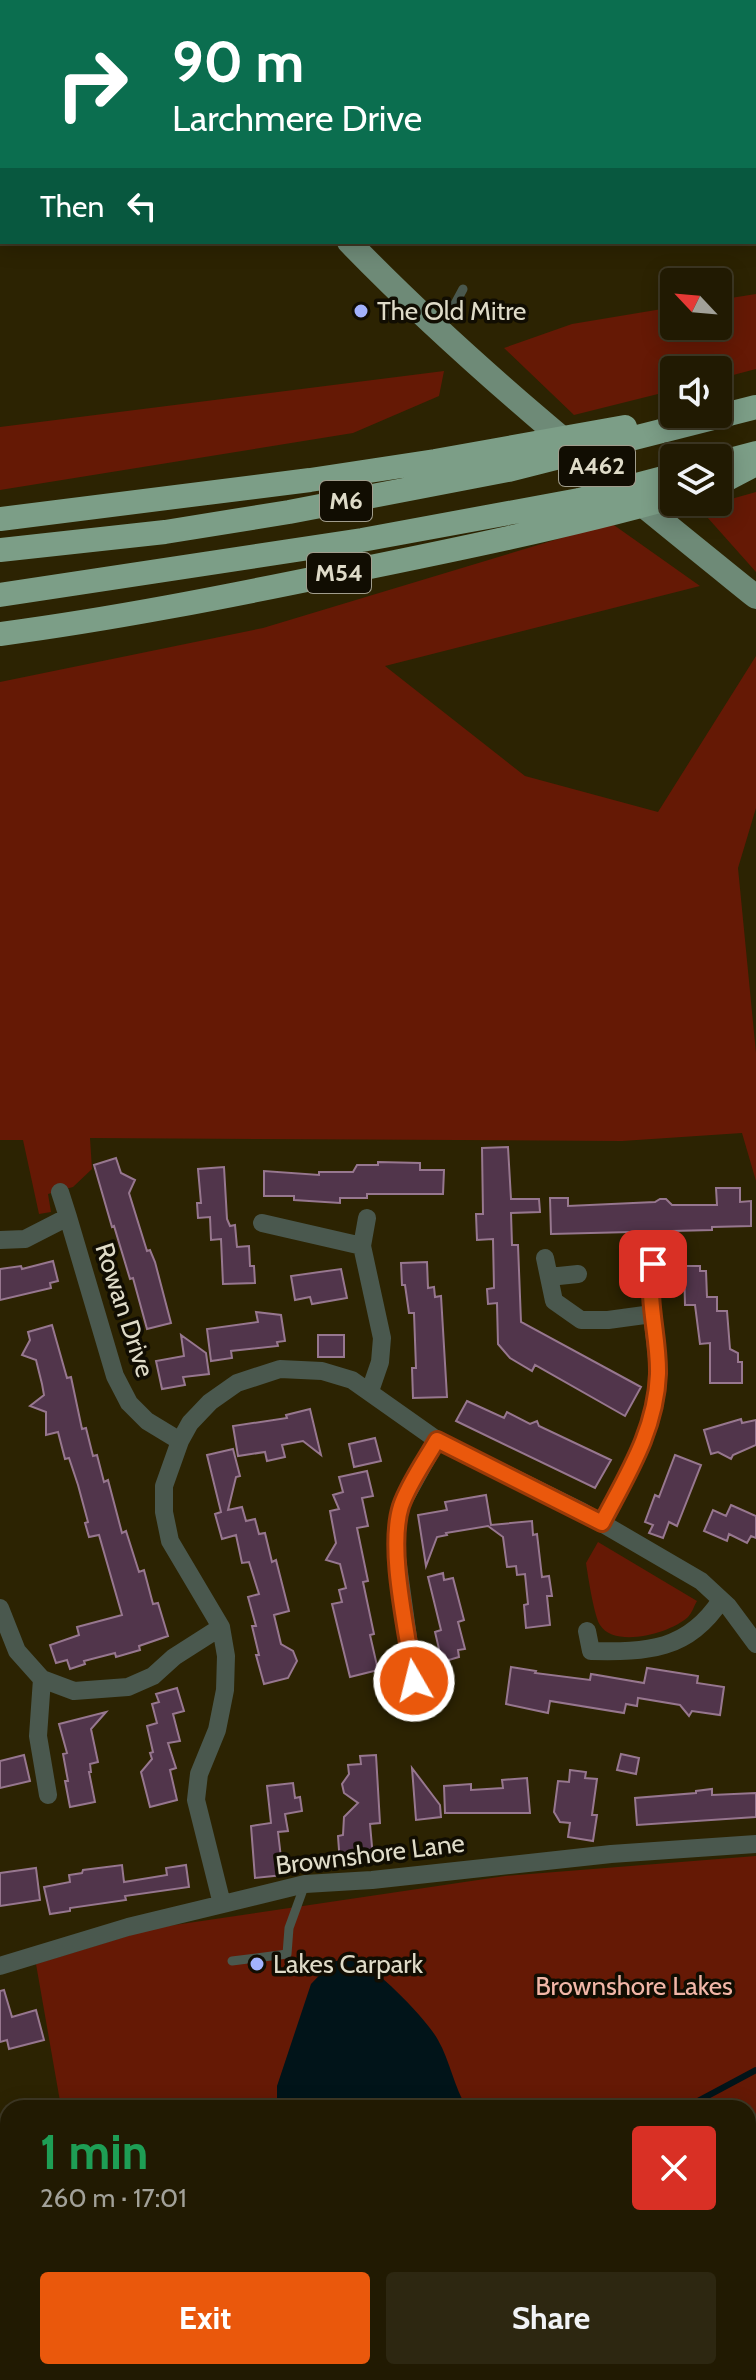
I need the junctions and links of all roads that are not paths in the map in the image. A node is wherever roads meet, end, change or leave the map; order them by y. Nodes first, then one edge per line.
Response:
1 (350, 244) edge
2 (463, 289) dead end
3 (440, 333) junction
4 (756, 407) edge
5 (732, 414) edge
6 (660, 426) edge
7 (679, 428) edge
8 (756, 453) edge
9 (732, 459) edge
10 (756, 464) edge
11 (732, 477) edge
12 (660, 479) edge
13 (660, 501) edge
14 (0, 519) edge
15 (0, 550) edge
16 (74, 586) junction
17 (0, 595) edge
18 (756, 597) edge
19 (0, 612) edge
20 (0, 634) edge
21 (60, 1192) dead end
22 (68, 1217) junction
23 (367, 1218) dead end
24 (262, 1223) dead end
25 (0, 1240) edge
26 (362, 1246) junction
27 (671, 1254) dead end
28 (631, 1255) dead end
29 (545, 1258) dead end
30 (653, 1264) junction
31 (578, 1274) dead end
32 (549, 1277) junction
33 (652, 1314) junction
34 (370, 1391) junction
35 (437, 1440) junction
36 (180, 1441) junction
37 (602, 1523) junction
38 (721, 1600) junction
39 (0, 1608) edge
40 (221, 1627) junction
41 (587, 1631) dead end
42 (756, 1644) edge
43 (42, 1679) junction
44 (414, 1681) junction
45 (437, 1690) dead end
46 (403, 1702) dead end
47 (48, 1795) dead end
48 (756, 1844) edge
49 (305, 1884) junction
50 (222, 1904) junction
51 (232, 1961) dead end
52 (0, 1966) edge

1 - 3 main road, A462
2 - 3 lane
3 - 18 main road, A462
4 - 5 highway, M6
6 - 14 highway
7 - 15 highway, M6
8 - 9 highway
10 - 11 highway
12 - 16 highway, M6
13 - 20 highway, M54
16 - 17 highway, M6
16 - 19 highway
21 - 22 street, Rowan Drive
22 - 25 street, Rowan Drive
22 - 36 street, Rowan Drive
23 - 26 street
24 - 26 street
26 - 34 street
27 - 30 street
28 - 30 street
29 - 32 street
30 - 33 street
31 - 32 street
32 - 33 street
33 - 37 street
34 - 35 street
34 - 36 street
35 - 37 street
35 - 44 street
36 - 40 street
37 - 38 street
38 - 41 street
38 - 42 street
39 - 43 street
40 - 43 street
40 - 50 street
43 - 47 street
44 - 45 street
44 - 46 street
48 - 49 street, Brownshore Lane
49 - 50 street, Brownshore Lane
49 - 51 lane
50 - 52 street, Brownshore Lane

